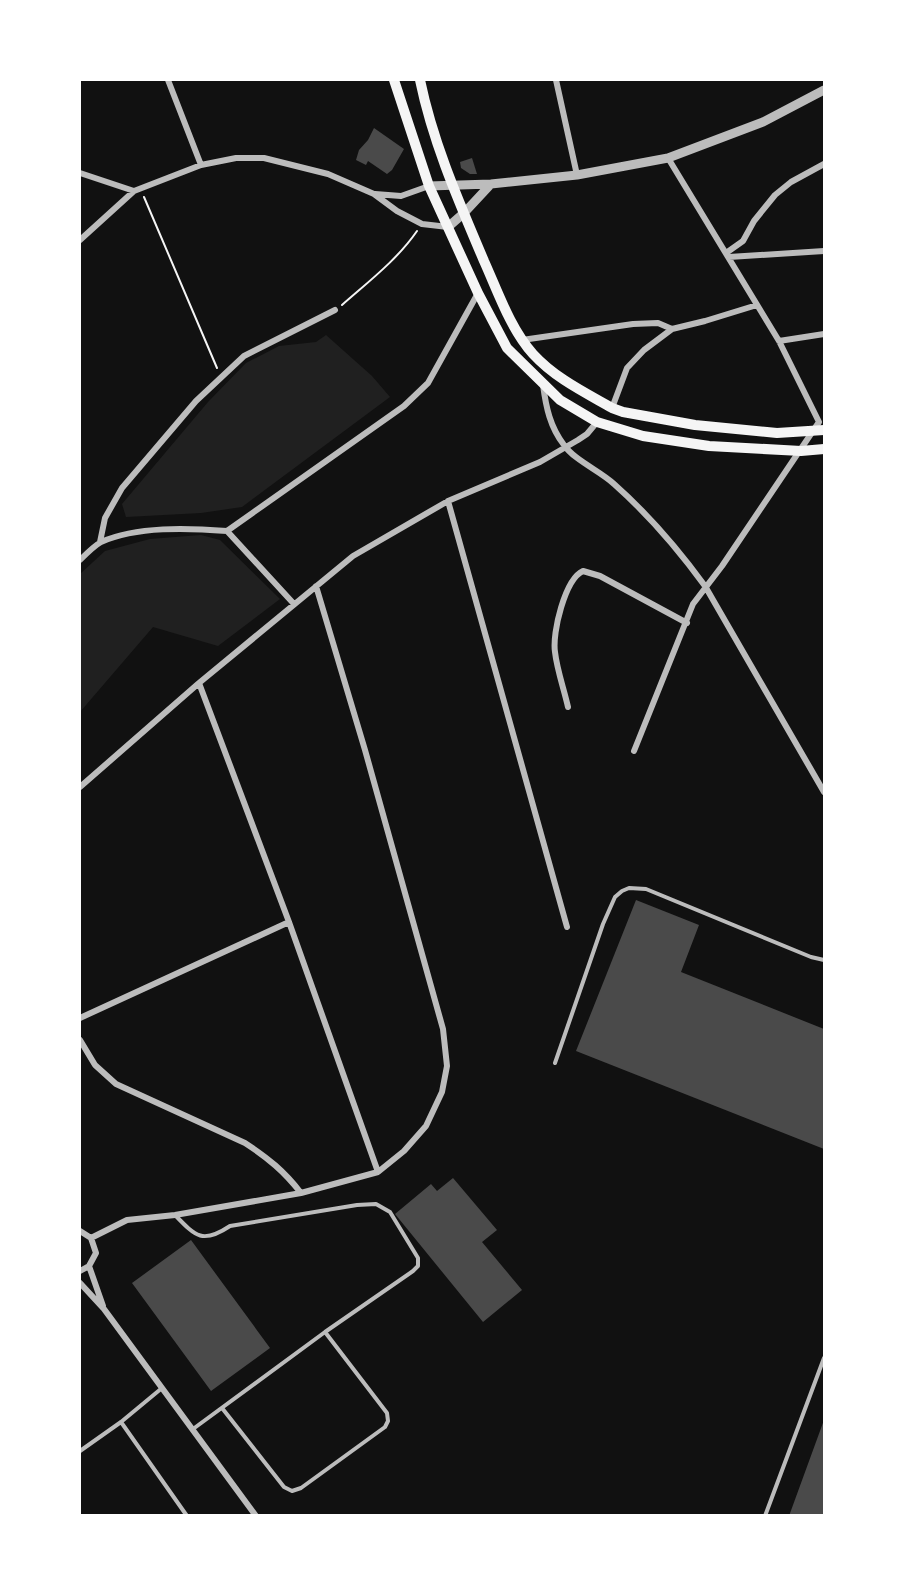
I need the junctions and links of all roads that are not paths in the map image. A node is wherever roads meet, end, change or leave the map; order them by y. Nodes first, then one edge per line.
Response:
1 (168, 80) edge
2 (394, 80) edge
3 (420, 80) edge
4 (556, 80) edge
5 (825, 90) edge
6 (668, 158) junction
7 (825, 164) edge
8 (201, 165) junction
9 (80, 173) edge
10 (577, 175) junction
11 (491, 184) junction
12 (429, 186) junction
13 (453, 186) junction
14 (137, 190) junction
15 (374, 194) junction
16 (464, 213) junction
17 (448, 227) junction
18 (80, 240) edge
19 (825, 251) edge
20 (728, 255) junction
21 (478, 293) junction
22 (757, 304) junction
23 (335, 310) road end
24 (672, 329) junction
25 (825, 334) edge
26 (522, 340) junction
27 (779, 341) junction
28 (543, 385) junction
29 (612, 408) junction
30 (597, 422) junction
31 (821, 426) edge
32 (565, 447) junction
33 (825, 449) edge
34 (801, 451) junction
35 (448, 501) junction
36 (226, 531) junction
37 (100, 542) junction
38 (80, 560) edge
39 (316, 586) junction
40 (705, 586) junction
41 (294, 604) junction
42 (687, 623) junction
43 (199, 682) junction
44 (568, 707) dead end
45 (634, 752) dead end
46 (80, 787) edge
47 (825, 792) edge
48 (289, 922) junction
49 (567, 927) dead end
50 (825, 960) edge
51 (80, 1018) edge
52 (80, 1040) edge
53 (555, 1063) dead end
54 (378, 1172) junction
55 (301, 1193) junction
56 (175, 1215) junction
57 (80, 1231) edge
58 (91, 1238) junction
59 (90, 1266) junction
60 (80, 1271) edge
61 (80, 1283) edge
62 (104, 1310) junction
63 (325, 1332) junction
64 (825, 1358) edge
65 (162, 1388) junction
66 (222, 1408) junction
67 (121, 1422) junction
68 (193, 1430) junction
69 (80, 1451) edge
70 (187, 1515) edge
71 (256, 1515) edge
72 (765, 1515) edge

1 - 8 street
2 - 12 main road
3 - 13 main road
4 - 10 street
5 - 6 street
6 - 10 street
6 - 20 street
7 - 20 street
8 - 14 street
8 - 15 street
9 - 14 street
10 - 11 street
11 - 13 street
11 - 16 street
12 - 13 street
12 - 15 street
12 - 17 main road
13 - 16 main road
14 - 18 street
15 - 17 street
16 - 17 street
16 - 26 main road
17 - 21 main road
19 - 20 street
20 - 22 street
21 - 28 main road
21 - 36 street
22 - 24 street
22 - 27 street
23 - 37 street
24 - 26 street
24 - 29 street
25 - 27 street
26 - 29 main road
27 - 31 street
28 - 30 main road
28 - 32 street
29 - 31 main road
30 - 32 street
30 - 34 main road
31 - 34 street
32 - 35 street
32 - 40 street
33 - 34 main road
34 - 40 street
35 - 39 street
35 - 49 street
36 - 37 street
36 - 41 street
37 - 38 street
39 - 41 street
39 - 54 street
40 - 42 street
40 - 47 street
41 - 43 street
42 - 44 street
42 - 45 street
43 - 46 street
43 - 48 street
48 - 51 street
48 - 54 street
50 - 53 lane
52 - 55 street
54 - 55 street
55 - 56 street
56 - 58 street
56 - 63 lane
57 - 58 street
58 - 59 street
59 - 60 street
59 - 62 street
61 - 62 street
62 - 65 street
63 - 66 lane
63 - 66 lane
64 - 72 lane
65 - 67 lane
65 - 68 street
66 - 68 lane
67 - 69 lane
67 - 70 lane
68 - 71 street

